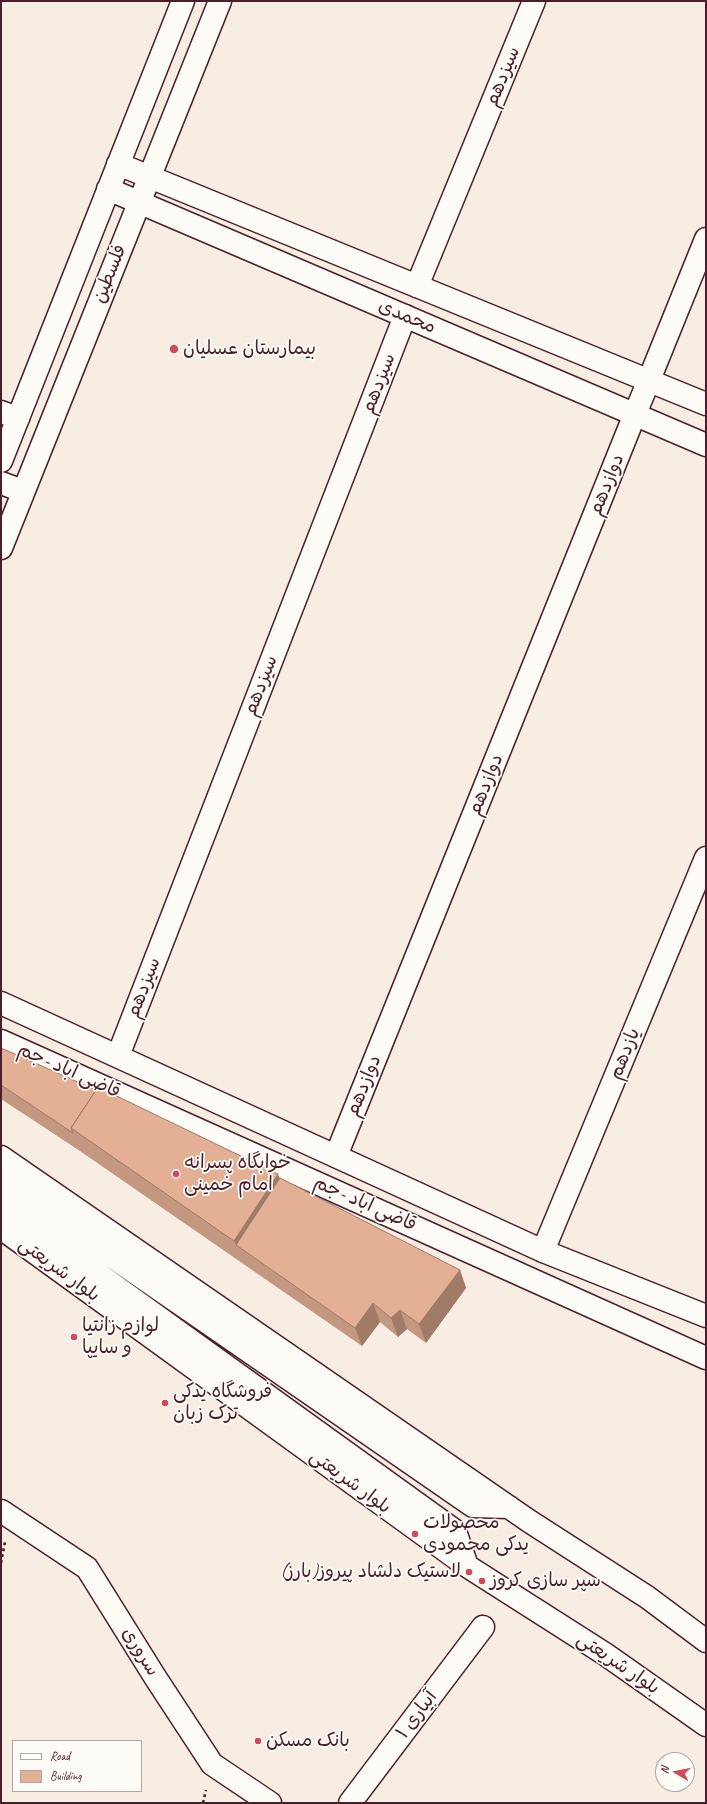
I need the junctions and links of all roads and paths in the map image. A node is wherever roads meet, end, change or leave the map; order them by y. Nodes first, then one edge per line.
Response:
1 (183, 1) edge
2 (220, 1) edge
3 (534, 1) edge
4 (118, 164) junction
5 (149, 177) junction
6 (108, 189) junction
7 (139, 202) junction
8 (706, 239) edge
9 (417, 286) junction
10 (405, 316) junction
11 (649, 380) junction
12 (706, 404) edge
13 (635, 414) junction
14 (10, 415) edge
15 (706, 445) edge
16 (1, 461) edge
17 (1, 483) edge
18 (23, 491) junction
19 (1, 548) edge
20 (706, 858) edge
21 (1, 1003) edge
22 (1, 1041) edge
23 (118, 1056) junction
24 (336, 1156) junction
25 (1, 1157) edge
26 (1, 1180) edge
27 (1, 1204) edge
28 (1, 1228) edge
29 (543, 1251) junction
30 (706, 1316) edge
31 (706, 1358) edge
32 (509, 1507) junction
33 (1, 1511) edge
34 (467, 1566) junction
35 (483, 1627) dead end
36 (706, 1642) edge
37 (706, 1725) edge
38 (270, 1803) edge
39 (350, 1803) edge

1 - 4 main road, فلسطین
2 - 5 main road, فلسطین
3 - 9 main road, سیزدهم
4 - 5 main road, محمدی
4 - 6 main road, فلسطین
5 - 7 main road, فلسطین
5 - 9 main road, محمدی
6 - 7 main road, محمدی
6 - 14 main road, فلسطین
7 - 10 main road, محمدی
7 - 18 main road, فلسطین
8 - 11 main road
9 - 10 main road, سیزدهم
9 - 11 main road, محمدی
10 - 13 main road, محمدی
10 - 23 main road, سیزدهم
11 - 12 main road, محمدی
11 - 13 main road, دوازدهم
13 - 15 main road, محمدی
13 - 24 main road, دوازدهم
14 - 16 main road, فلسطین
17 - 18 main road
18 - 19 main road, فلسطین
20 - 29 main road, یازدهم
21 - 23 main road, قاضی اباد -جم
22 - 31 main road, قاضی اباد -جم
23 - 24 main road, قاضی اباد -جم
24 - 29 main road, قاضی اباد -جم
25 - 32 main road
26 - 32 main road
27 - 34 main road
28 - 34 main road, بلوار شریعتی
29 - 30 main road, قاضی اباد -جم
32 - 36 main road
33 - 38 main road, سروری
34 - 37 main road, بلوار شریعتی
35 - 39 main road, آبیاری ۱

